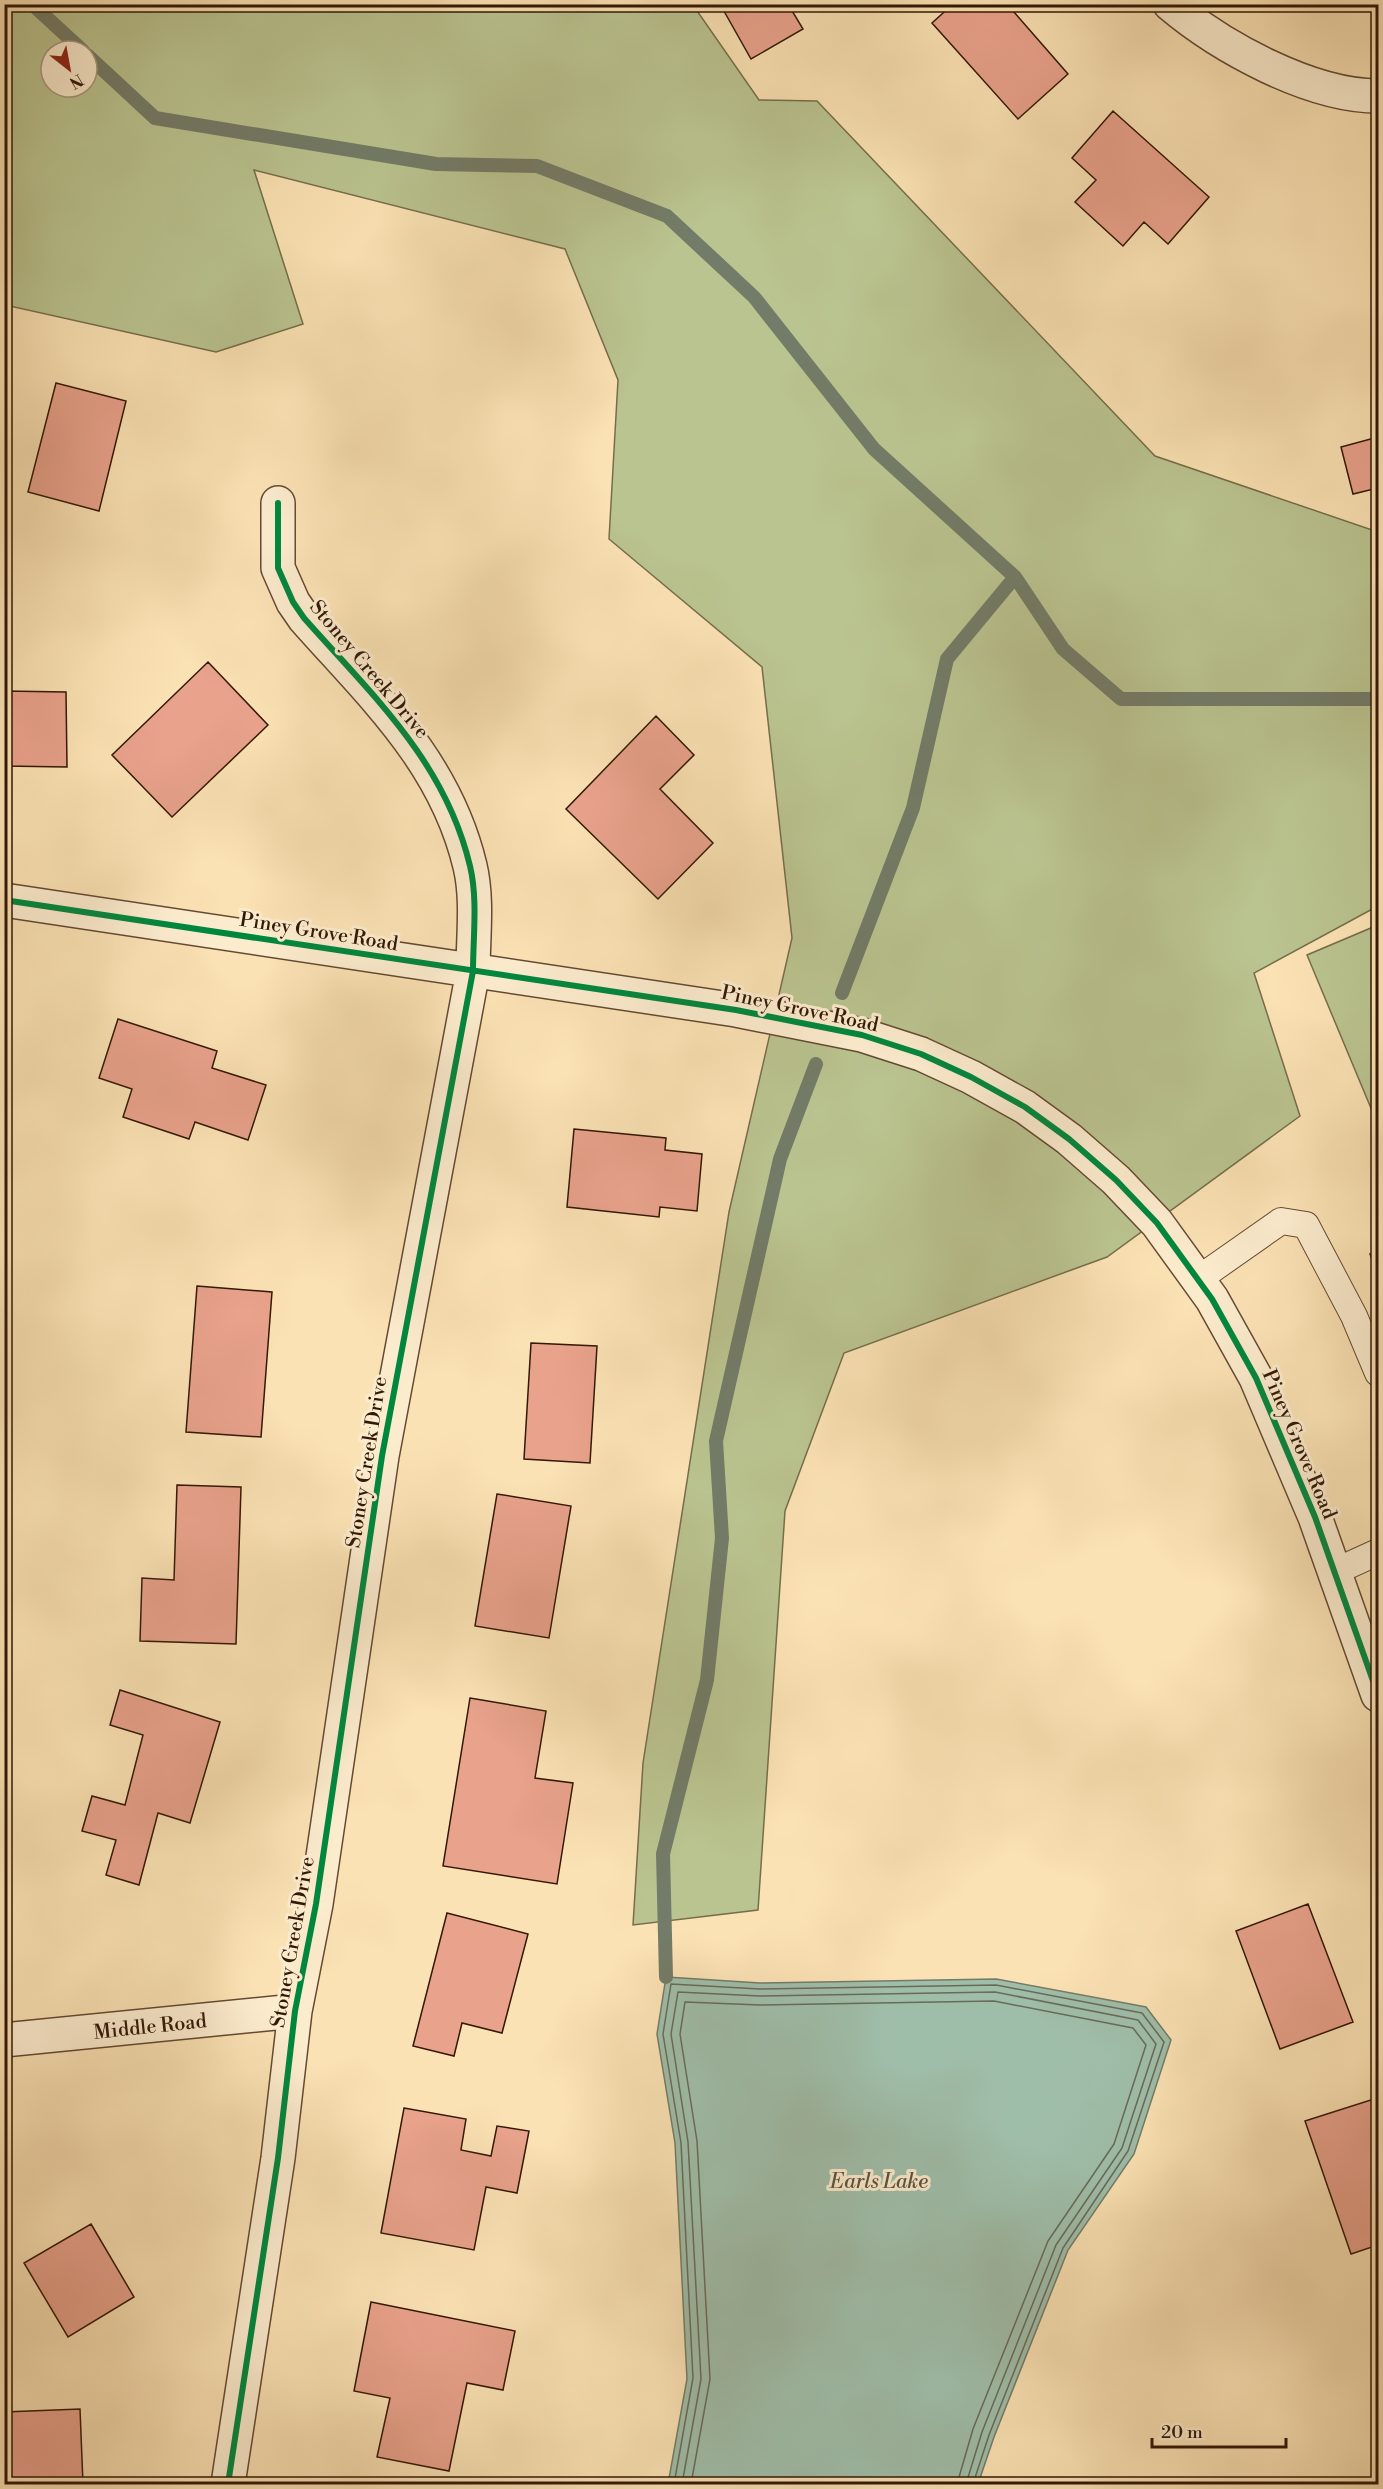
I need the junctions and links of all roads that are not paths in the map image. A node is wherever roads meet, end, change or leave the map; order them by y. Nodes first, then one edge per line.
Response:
1 (1170, 4) edge
2 (1378, 96) edge
3 (278, 503) dead end
4 (4, 900) edge
5 (473, 971) junction
6 (1197, 1280) junction
7 (1378, 1373) edge
8 (1378, 1552) edge
9 (1334, 1572) junction
10 (1378, 1695) edge
11 (295, 2011) junction
12 (4, 2040) edge
13 (228, 2484) edge

1 - 2 street
3 - 5 street, Stoney Creek Drive
4 - 5 street, Piney Grove Road
5 - 6 street, Piney Grove Road
5 - 11 street, Stoney Creek Drive
6 - 7 lane
6 - 9 street, Piney Grove Road
8 - 9 lane
9 - 10 street, Piney Grove Road
11 - 12 street, Middle Road
11 - 13 street, Stoney Creek Drive

